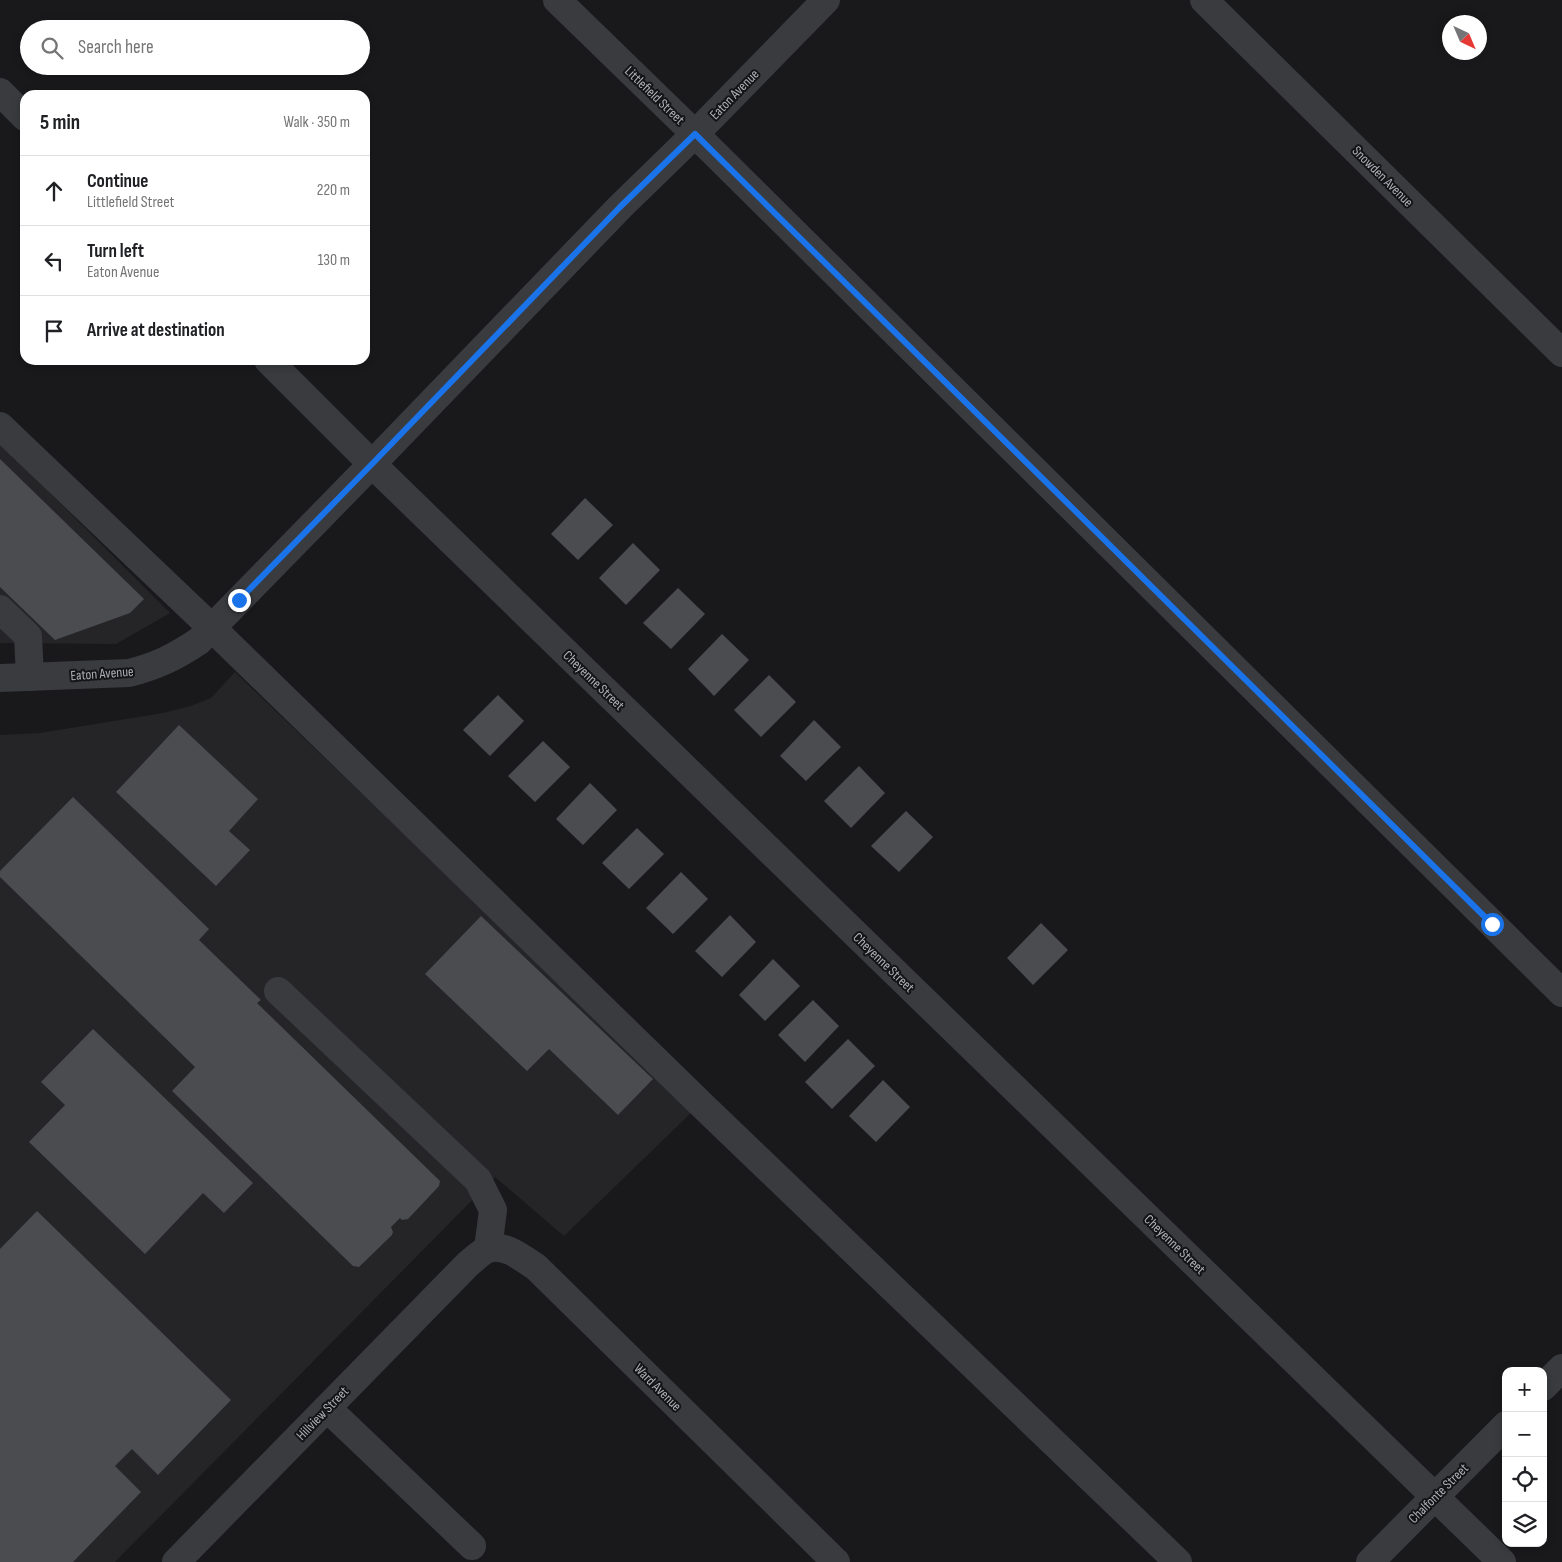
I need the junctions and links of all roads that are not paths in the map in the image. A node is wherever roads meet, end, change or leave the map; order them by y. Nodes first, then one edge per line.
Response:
1 (557, 0) edge
2 (826, 0) edge
3 (1204, 0) edge
4 (0, 92) edge
5 (20, 112) edge
6 (695, 134) junction
7 (1562, 353) edge
8 (273, 365) edge
9 (0, 426) edge
10 (372, 464) junction
11 (0, 609) edge
12 (212, 628) junction
13 (30, 677) junction
14 (0, 678) edge
15 (278, 991) dead end
16 (1562, 993) edge
17 (478, 1257) junction
18 (1562, 1368) edge
19 (1547, 1383) edge
20 (326, 1408) junction
21 (1502, 1429) edge
22 (1434, 1497) junction
23 (472, 1546) dead end
24 (176, 1562) edge
25 (836, 1562) edge
26 (1178, 1562) edge
27 (1370, 1562) edge
28 (1502, 1562) edge

1 - 6 street, Littlefield Street
2 - 6 street, Eaton Avenue
3 - 7 street, Snowden Avenue
4 - 5 street
6 - 10 street, Eaton Avenue
6 - 16 street, Littlefield Street
8 - 10 street, Cheyenne Street
9 - 12 street
10 - 12 street, Eaton Avenue
10 - 22 street, Cheyenne Street
11 - 13 street
12 - 13 street, Eaton Avenue
12 - 26 street
13 - 14 street, Eaton Avenue
15 - 17 street
17 - 20 street, Hillview Street
17 - 25 street, Ward Avenue
18 - 19 street
20 - 23 street
20 - 24 street, Hillview Street
21 - 22 street, Chalfonte Street
22 - 27 street, Chalfonte Street
22 - 28 street, Cheyenne Street

